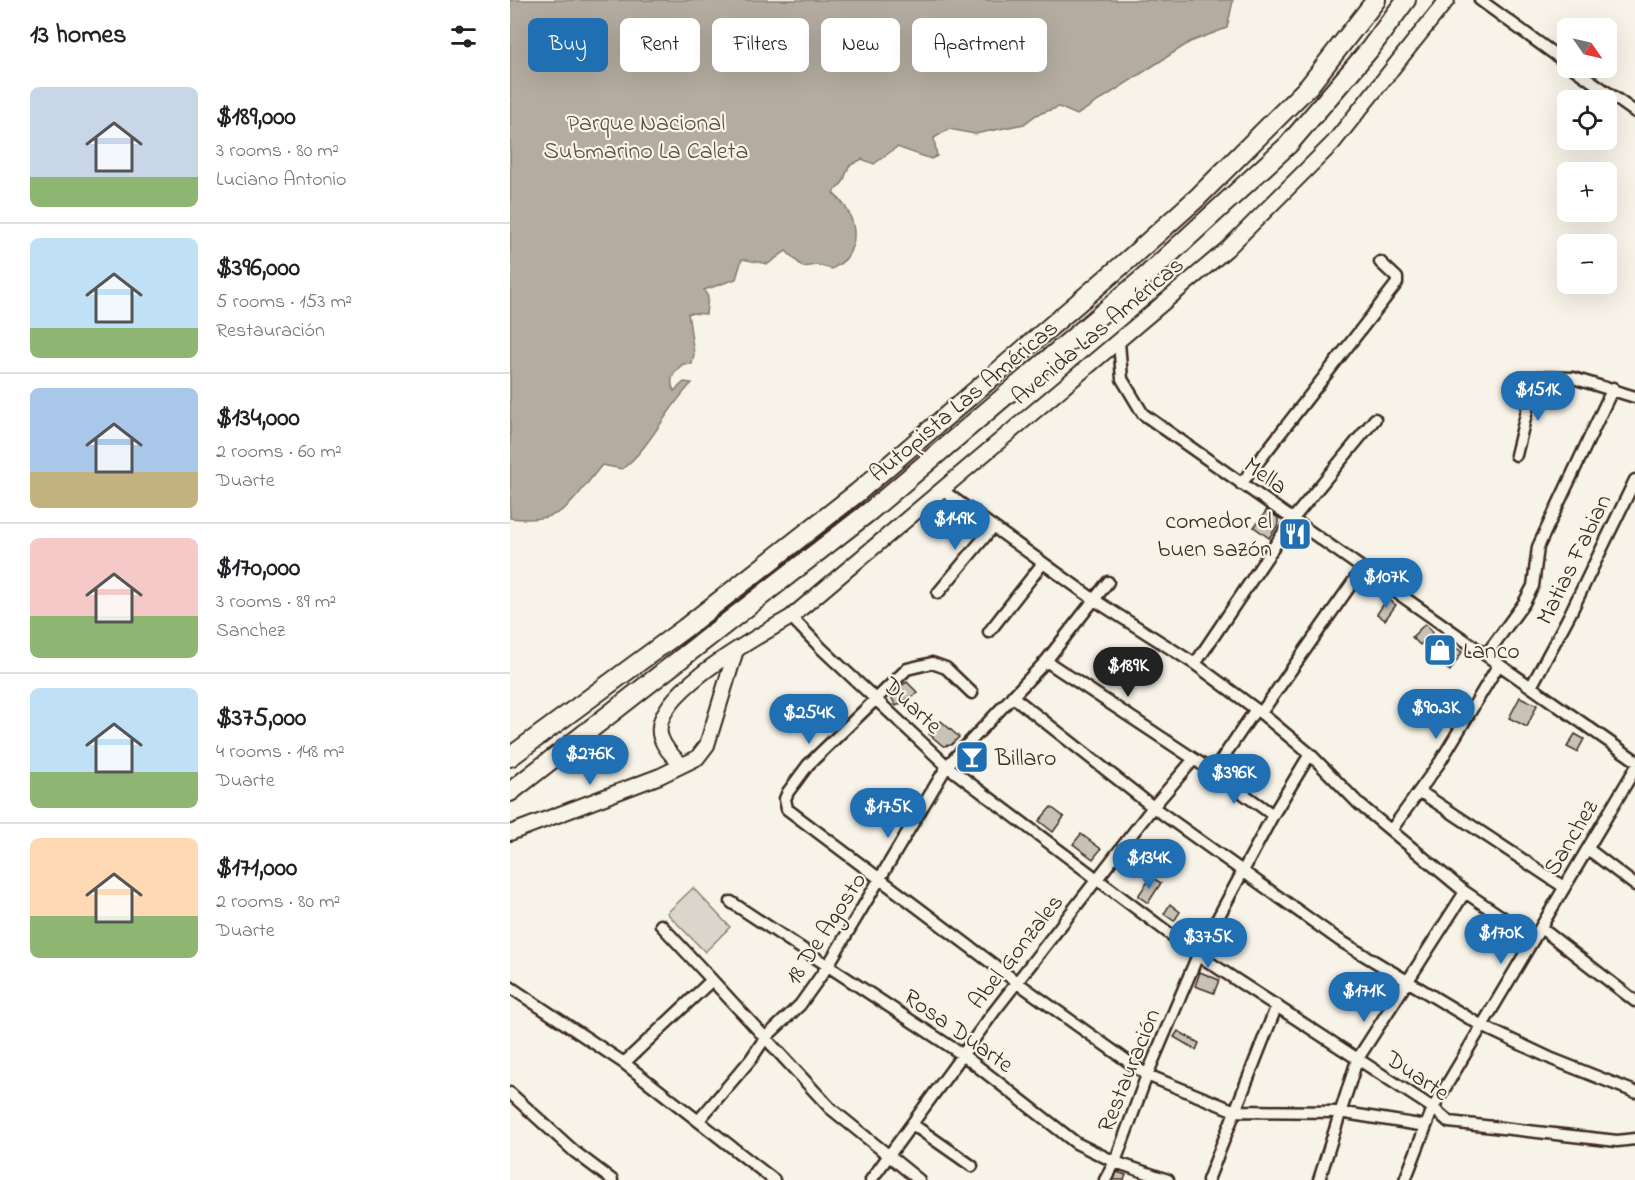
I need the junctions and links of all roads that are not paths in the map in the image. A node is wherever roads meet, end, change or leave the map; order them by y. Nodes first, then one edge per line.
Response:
1 (1376, 0) edge
2 (1406, 0) edge
3 (1447, 0) edge
4 (1480, 0) edge
5 (1557, 56) edge
6 (1587, 78) edge
7 (1635, 112) edge
8 (1380, 262) dead end
9 (1119, 342) junction
10 (1614, 388) junction
11 (1635, 396) edge
12 (1375, 419) dead end
13 (1516, 455) dead end
14 (1635, 480) edge
15 (1241, 484) junction
16 (942, 490) junction
17 (1293, 520) junction
18 (993, 527) junction
19 (1043, 564) junction
20 (1362, 569) junction
21 (1108, 582) dead end
22 (938, 593) dead end
23 (1096, 602) junction
24 (791, 616) junction
25 (989, 632) dead end
26 (736, 650) junction
27 (1486, 655) junction
28 (1046, 661) junction
29 (1195, 664) junction
30 (1499, 664) junction
31 (1531, 687) junction
32 (972, 693) dead end
33 (1012, 696) junction
34 (876, 700) junction
35 (1258, 711) junction
36 (1310, 754) junction
37 (510, 757) edge
38 (1194, 759) junction
39 (1635, 760) edge
40 (681, 764) junction
41 (947, 766) junction
42 (1635, 769) edge
43 (1213, 772) junction
44 (1419, 791) junction
45 (510, 792) edge
46 (1153, 807) junction
47 (1273, 815) junction
48 (1392, 829) junction
49 (510, 833) edge
50 (1588, 849) junction
51 (1243, 871) junction
52 (882, 879) junction
53 (1096, 880) junction
54 (1635, 885) edge
55 (1564, 887) junction
56 (1465, 892) junction
57 (731, 902) dead end
58 (661, 925) dead end
59 (1541, 928) junction
60 (1533, 938) junction
61 (1198, 955) junction
62 (827, 967) junction
63 (1408, 979) junction
64 (712, 980) junction
65 (1018, 982) junction
66 (510, 987) edge
67 (1635, 1001) edge
68 (1277, 1005) junction
69 (1482, 1026) junction
70 (765, 1038) junction
71 (963, 1055) junction
72 (1357, 1060) junction
73 (624, 1063) junction
74 (1147, 1075) junction
75 (1635, 1092) edge
76 (510, 1093) edge
77 (1433, 1108) junction
78 (1235, 1111) junction
79 (1339, 1112) junction
80 (699, 1120) junction
81 (912, 1124) junction
82 (1426, 1126) junction
83 (1635, 1139) edge
84 (887, 1156) junction
85 (1115, 1162) junction
86 (972, 1166) dead end
87 (612, 1180) edge
88 (774, 1180) edge
89 (871, 1180) edge
90 (919, 1180) edge
91 (1105, 1180) edge
92 (1168, 1180) edge
93 (1208, 1180) edge
94 (1319, 1180) edge
95 (1405, 1180) edge

1 - 37 highway, Autopista Las Américas
2 - 45 highway, Autopista Las Américas
3 - 9 main road, Avenida Las Américas
4 - 5 street
6 - 7 street
8 - 15 street
9 - 15 street, Mella
9 - 16 main road, Avenida Las Américas
10 - 11 street
10 - 13 street
10 - 27 street
12 - 17 street
14 - 31 street, Matias Fabian
15 - 17 street, Mella
16 - 18 street
16 - 24 main road, Avenida Las Américas
17 - 20 street, Mella
17 - 29 street
18 - 19 street
18 - 22 street
19 - 23 street
19 - 25 street
20 - 27 street, Mella
20 - 35 street
21 - 23 street, 18 De Agosto
23 - 28 street, 18 De Agosto
23 - 29 street
24 - 26 main road, Avenida Las Américas
24 - 34 street, Duarte
26 - 40 main road
26 - 40 main road, Avenida Las Américas
27 - 30 street, Mella
28 - 33 street, 18 De Agosto
28 - 38 street
29 - 35 street
30 - 31 street, Mella
30 - 44 street
31 - 39 street, Mella
32 - 34 street
33 - 41 street, 18 De Agosto
33 - 46 street
34 - 41 street, Duarte
34 - 52 street
35 - 36 street
35 - 43 street
36 - 47 street, Restauración
36 - 48 street
38 - 43 street
38 - 46 street, Abel Gonzales
40 - 49 main road
41 - 52 street, 18 De Agosto
41 - 53 street, Duarte
42 - 50 street, Sanchez
43 - 47 street
44 - 48 street
44 - 55 street
46 - 51 street
46 - 53 street, Abel Gonzales
47 - 51 street, Restauración
48 - 56 street
50 - 54 street
50 - 55 street, Sanchez
51 - 61 street, Restauración
51 - 63 street
52 - 62 street, 18 De Agosto
52 - 65 street
53 - 61 street, Duarte
53 - 65 street, Abel Gonzales
55 - 59 street, Sanchez
56 - 60 street
56 - 63 street
57 - 62 street, Rosa Duarte
58 - 64 street
59 - 60 street, Sanchez
59 - 67 street
60 - 69 street, Sanchez
61 - 68 street, Duarte
61 - 74 street, Restauración
62 - 70 street, 18 De Agosto
62 - 71 street, Rosa Duarte
63 - 69 street
63 - 72 street
64 - 70 street
64 - 73 street
65 - 71 street, Abel Gonzales
65 - 74 street
66 - 73 street
68 - 72 street, Duarte
68 - 78 street
69 - 75 street
69 - 77 street, Sanchez
70 - 80 street, 18 De Agosto
70 - 84 street
71 - 81 street, Abel Gonzales
71 - 85 street, Rosa Duarte
72 - 77 street, Duarte
72 - 79 street
73 - 80 street
74 - 78 street
74 - 85 street, Restauración
76 - 87 street
77 - 82 street, Sanchez
77 - 83 street, Duarte
78 - 79 street
78 - 93 street
79 - 82 street
79 - 94 street
80 - 88 street
81 - 84 street, Abel Gonzales
81 - 86 street
82 - 95 street, Sanchez
84 - 89 street, Abel Gonzales
84 - 90 street
85 - 91 street, Restauración
85 - 92 street, Rosa Duarte

